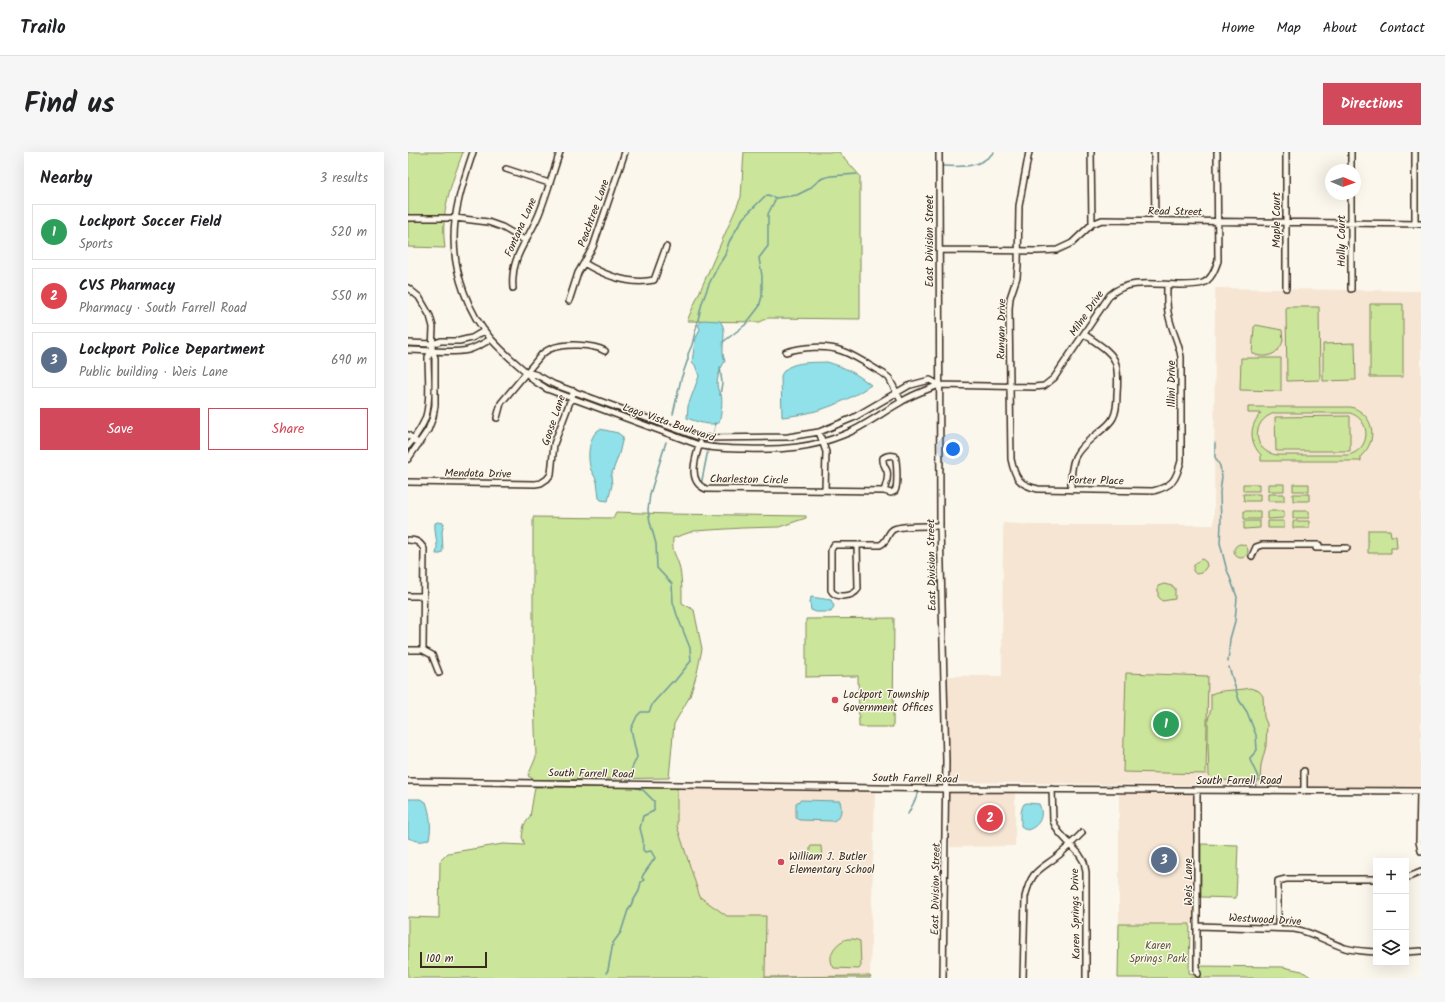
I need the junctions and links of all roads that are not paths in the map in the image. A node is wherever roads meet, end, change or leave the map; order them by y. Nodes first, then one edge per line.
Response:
1 (473, 152) edge
2 (560, 152) edge
3 (625, 152) edge
4 (939, 152) edge
5 (1029, 152) edge
6 (1091, 152) edge
7 (1154, 152) edge
8 (1217, 152) edge
9 (1286, 152) edge
10 (1351, 152) edge
11 (1415, 152) edge
12 (1351, 164) edge
13 (506, 169) dead end
14 (549, 183) junction
15 (1351, 200) edge
16 (408, 218) edge
17 (455, 218) junction
18 (1154, 220) junction
19 (1217, 221) junction
20 (1286, 223) junction
21 (1351, 223) junction
22 (1092, 224) junction
23 (1418, 224) edge
24 (526, 241) junction
25 (666, 247) dead end
26 (939, 250) junction
27 (1018, 251) junction
28 (584, 263) junction
29 (1167, 285) junction
30 (408, 288) edge
31 (513, 288) dead end
32 (1286, 288) dead end
33 (1351, 289) dead end
34 (569, 301) dead end
35 (484, 331) junction
36 (1084, 334) junction
37 (491, 339) junction
38 (408, 344) edge
39 (432, 344) junction
40 (408, 350) edge
41 (432, 350) junction
42 (605, 351) dead end
43 (786, 352) dead end
44 (527, 372) junction
45 (921, 382) junction
46 (940, 385) junction
47 (1010, 387) junction
48 (574, 391) junction
49 (922, 391) junction
50 (897, 392) junction
51 (570, 398) junction
52 (901, 401) junction
53 (497, 418) dead end
54 (819, 432) junction
55 (408, 435) edge
56 (701, 438) junction
57 (413, 439) junction
58 (823, 442) junction
59 (419, 444) junction
60 (699, 445) junction
61 (408, 446) edge
62 (408, 459) edge
63 (547, 479) joint
64 (408, 482) edge
65 (1020, 482) joint
66 (1172, 483) joint
67 (825, 490) junction
68 (1071, 490) junction
69 (884, 491) junction
70 (940, 526) junction
71 (408, 540) edge
72 (858, 545) junction
73 (1346, 548) dead end
74 (1252, 556) dead end
75 (408, 596) edge
76 (424, 596) junction
77 (408, 650) edge
78 (423, 650) junction
79 (439, 673) dead end
80 (1304, 770) dead end
81 (408, 781) edge
82 (946, 789) junction
83 (1052, 789) junction
84 (1197, 790) junction
85 (1304, 790) junction
86 (1421, 791) edge
87 (1082, 834) dead end
88 (1421, 834) edge
89 (1070, 844) junction
90 (1421, 851) edge
91 (1421, 872) edge
92 (1409, 877) edge
93 (1373, 879) edge
94 (1198, 926) junction
95 (1278, 928) junction
96 (1421, 951) edge
97 (1373, 952) edge
98 (1409, 952) edge
99 (1198, 974) dead end
100 (943, 978) edge
101 (1023, 978) edge
102 (1086, 978) edge

1 - 17 street, Lago Vista Boulevard
2 - 14 street, Fontana Lane
3 - 28 street, Peachtree Lane
4 - 26 street, East Division Street
5 - 27 street, Runyan Drive
6 - 22 street
7 - 18 street
8 - 19 street, Milne Drive
9 - 20 street, Maple Court
10 - 12 street
11 - 23 street
13 - 14 street
14 - 24 street, Fontana Lane
15 - 21 street, Holly Court
16 - 17 street
17 - 24 street
17 - 35 street, Lago Vista Boulevard
18 - 19 street, Read Street
18 - 22 street, Read Street
19 - 20 street, Read Street
19 - 29 street, Milne Drive
20 - 21 street, Read Street
20 - 32 street, Maple Court
21 - 23 street, Read Street
21 - 33 street, Holly Court
22 - 27 street
24 - 31 street, Fontana Lane
25 - 28 street
26 - 27 street
26 - 46 street, East Division Street
27 - 47 street, Runyan Drive
28 - 34 street, Peachtree Lane
29 - 36 street, Milne Drive
29 - 66 street, Illini Drive
30 - 39 street
35 - 37 street, Lago Vista Boulevard
35 - 39 street
36 - 47 street, Milne Drive
36 - 68 street
37 - 41 street
37 - 44 street, Lago Vista Boulevard
38 - 39 street
39 - 41 street
40 - 41 street
41 - 57 street
41 - 59 street
42 - 44 street
43 - 50 street
44 - 48 street, Lago Vista Boulevard
44 - 51 street, Lago Vista Boulevard
44 - 53 street
45 - 46 street, Lago Vista Boulevard
45 - 49 street
45 - 50 street, Lago Vista Boulevard
46 - 47 street, Milne Drive
46 - 49 street, Lago Vista Boulevard
46 - 70 street, East Division Street
47 - 65 street, Runyan Drive
48 - 51 street, Goose Lane
48 - 56 street, Lago Vista Boulevard
49 - 52 street, Lago Vista Boulevard
50 - 52 street
50 - 54 street, Lago Vista Boulevard
51 - 60 street, Lago Vista Boulevard
51 - 63 street, Goose Lane
52 - 58 street, Lago Vista Boulevard
54 - 56 street, Lago Vista Boulevard
54 - 58 street
55 - 57 street
56 - 60 street, Charleston Circle
57 - 59 street
57 - 61 street
58 - 60 street, Lago Vista Boulevard
58 - 67 street
59 - 62 street
60 - 67 street, Charleston Circle
63 - 64 street, Mendota Drive
65 - 68 street, Porter Place
66 - 68 street, Porter Place
67 - 69 street
69 - 69 street
70 - 72 street
70 - 82 street, East Division Street
71 - 76 street
72 - 72 street
73 - 74 street
75 - 76 street
76 - 78 street
77 - 78 street
78 - 79 street
80 - 85 street
81 - 82 street, South Farrell Road
82 - 83 street, South Farrell Road
82 - 100 street, East Division Street
83 - 84 street, South Farrell Road
83 - 89 street, Karen Springs Drive
84 - 85 street, South Farrell Road
84 - 94 street, Weis Lane
85 - 86 street, South Farrell Road
86 - 88 street
87 - 89 street
88 - 90 street
89 - 101 street
89 - 102 street, Karen Springs Drive
91 - 92 street
93 - 95 street
94 - 95 street, Westwood Drive
94 - 99 street, Weis Lane
95 - 97 street, Westwood Drive
96 - 98 street

